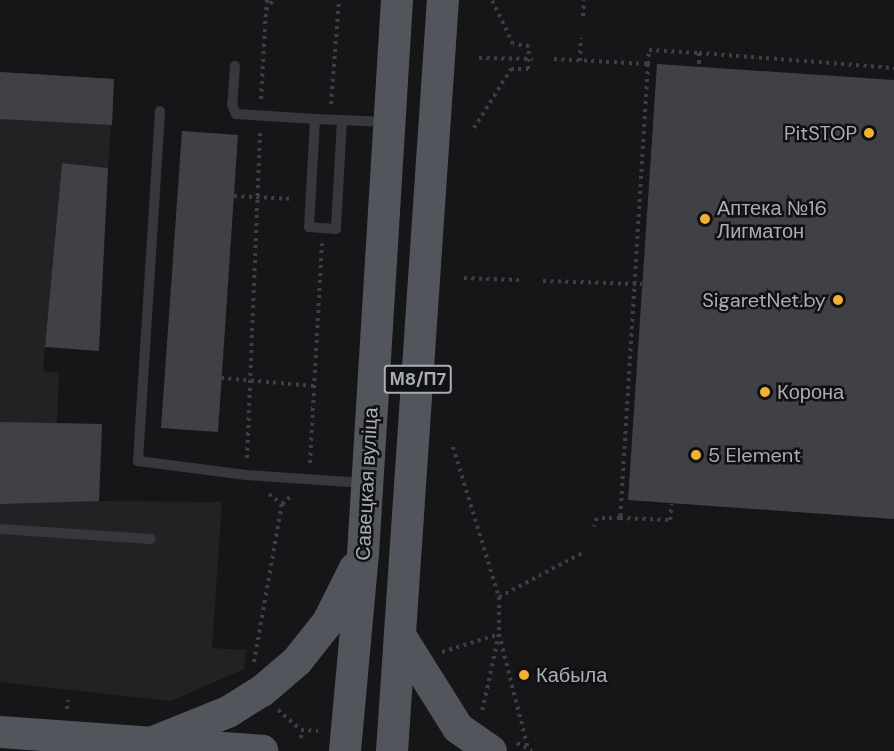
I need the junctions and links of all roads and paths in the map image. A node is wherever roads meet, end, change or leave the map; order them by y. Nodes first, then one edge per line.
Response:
1 (267, 0) edge
2 (273, 0) edge
3 (397, 0) edge
4 (443, 0) edge
5 (492, 0) edge
6 (584, 0) edge
7 (266, 10) junction
8 (583, 16) dead end
9 (581, 38) dead end
10 (699, 53) junction
11 (479, 58) dead end
12 (531, 59) junction
13 (555, 59) dead end
14 (580, 61) junction
15 (648, 64) junction
16 (235, 66) dead end
17 (699, 67) dead end
18 (894, 68) edge
19 (319, 107) dead end
20 (331, 107) dead end
21 (160, 111) dead end
22 (261, 117) junction
23 (315, 119) junction
24 (342, 120) junction
25 (388, 122) junction
26 (474, 128) dead end
27 (234, 196) dead end
28 (256, 197) junction
29 (311, 199) junction
30 (464, 278) dead end
31 (519, 280) dead end
32 (543, 280) dead end
33 (635, 284) junction
34 (642, 284) dead end
35 (221, 378) dead end
36 (249, 381) junction
37 (314, 386) dead end
38 (453, 447) dead end
39 (246, 475) junction
40 (309, 480) junction
41 (367, 483) junction
42 (672, 504) dead end
43 (620, 518) junction
44 (594, 526) dead end
45 (0, 529) edge
46 (151, 539) dead end
47 (582, 553) dead end
48 (363, 554) junction
49 (500, 597) junction
50 (499, 634) junction
51 (401, 637) junction
52 (438, 654) dead end
53 (252, 669) dead end
54 (268, 702) dead end
55 (474, 719) dead end
56 (301, 730) junction
57 (318, 731) dead end
58 (0, 732) edge
59 (301, 738) dead end
60 (153, 742) junction
61 (262, 751) edge
62 (345, 751) edge
63 (392, 751) edge
64 (491, 751) edge
65 (532, 751) edge

1 - 7 path
2 - 7 path
3 - 25 main road, Савецкая вуліца / М8/П7
4 - 51 main road, М8/П7
5 - 12 path
6 - 8 path
7 - 22 path
9 - 14 path
10 - 15 path
10 - 17 path
10 - 18 path
11 - 12 path
12 - 26 path
13 - 14 path
14 - 15 path
15 - 33 path
16 - 22 lane
19 - 20 path
21 - 39 lane
22 - 23 lane
22 - 28 path
23 - 24 lane
23 - 29 lane
24 - 25 lane
24 - 29 lane
25 - 41 main road, Савецкая вуліца / М8/П7
27 - 28 path
28 - 29 path
28 - 36 path
30 - 31 path
32 - 33 path
33 - 34 path
33 - 43 path
35 - 36 path
36 - 37 path
36 - 39 path
38 - 49 path
39 - 40 lane
40 - 41 lane
40 - 53 path
41 - 48 main road, Савецкая вуліца / М8/П7
42 - 43 path
43 - 44 path
45 - 46 lane
47 - 49 path
48 - 60 main road
48 - 62 main road, Савецкая вуліца / М8/П7
49 - 50 path
50 - 52 path
50 - 55 path
50 - 65 path
51 - 63 main road, М8/П7
51 - 64 main road
54 - 56 path
56 - 57 path
56 - 59 path
58 - 60 main road
60 - 61 main road

